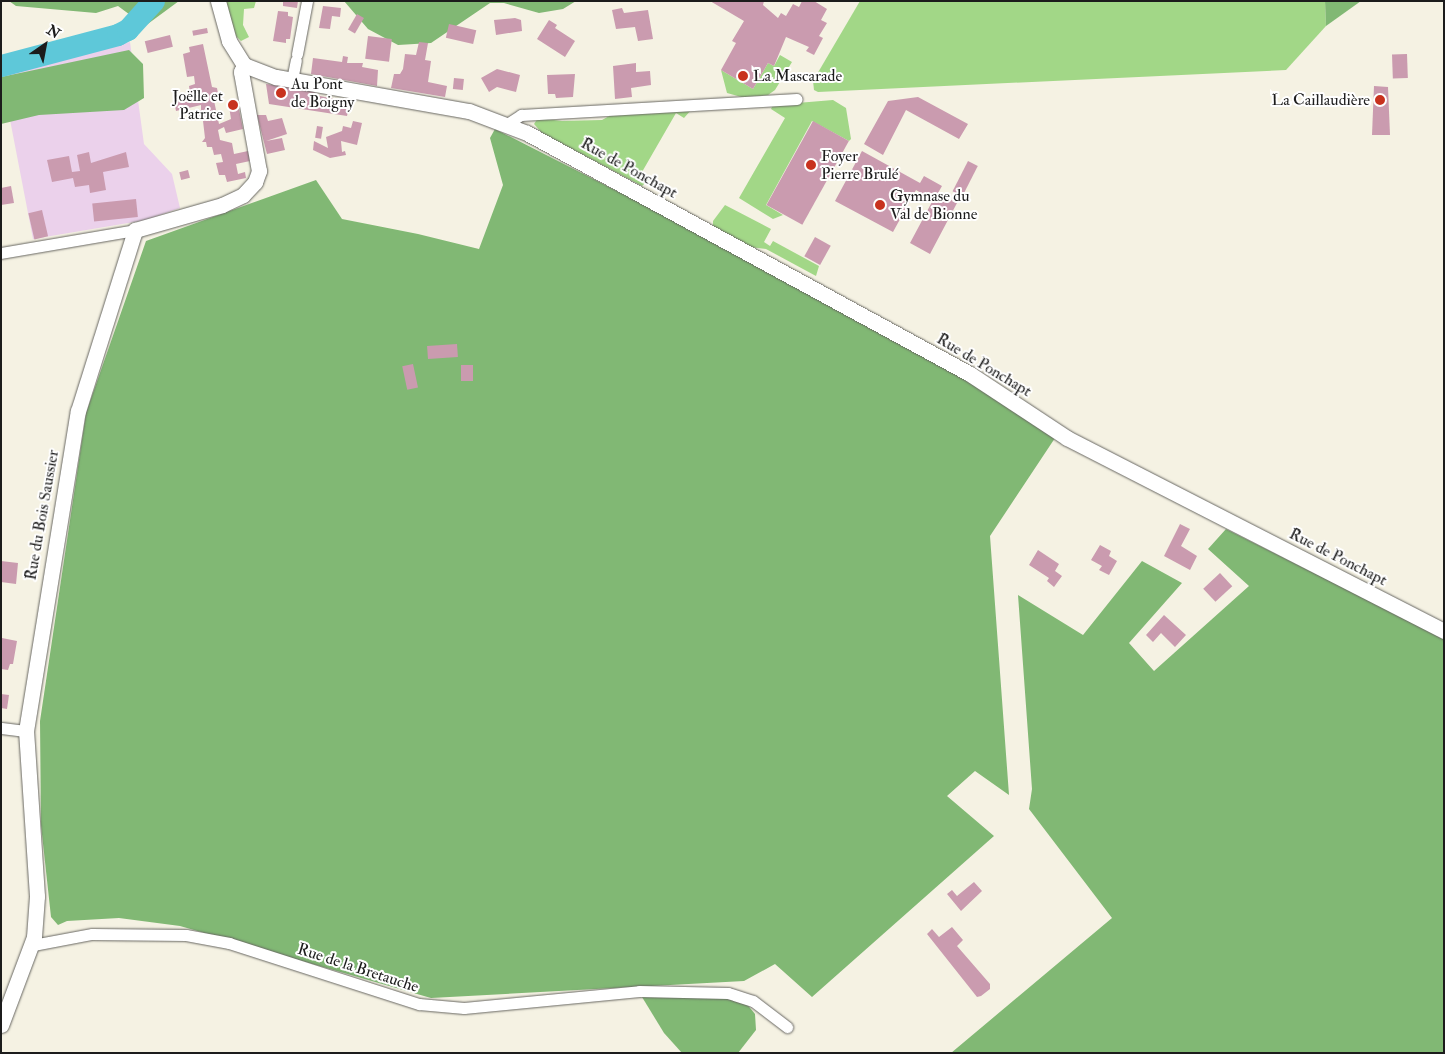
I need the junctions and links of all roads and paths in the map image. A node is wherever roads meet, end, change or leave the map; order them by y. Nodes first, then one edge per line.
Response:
1 (218, 1) edge
2 (307, 1) edge
3 (244, 65) junction
4 (292, 80) junction
5 (797, 99) dead end
6 (507, 124) junction
7 (135, 230) junction
8 (1, 253) edge
9 (1444, 631) edge
10 (1, 728) edge
11 (26, 731) junction
12 (32, 944) junction
13 (1, 1025) edge
14 (787, 1026) dead end

1 - 3 street
2 - 4 street
3 - 4 street, Rue de Ponchapt
3 - 7 street
4 - 6 street, Rue de Ponchapt
5 - 6 street, Rue de Ponchapt
6 - 9 street, Rue de Ponchapt
7 - 8 street
7 - 11 street, Rue du Bois Saussier
10 - 11 street
11 - 12 street, Rue du Bois Saussier
12 - 13 street, Rue du Bois Saussier
12 - 14 street, Rue de la Bretauche

